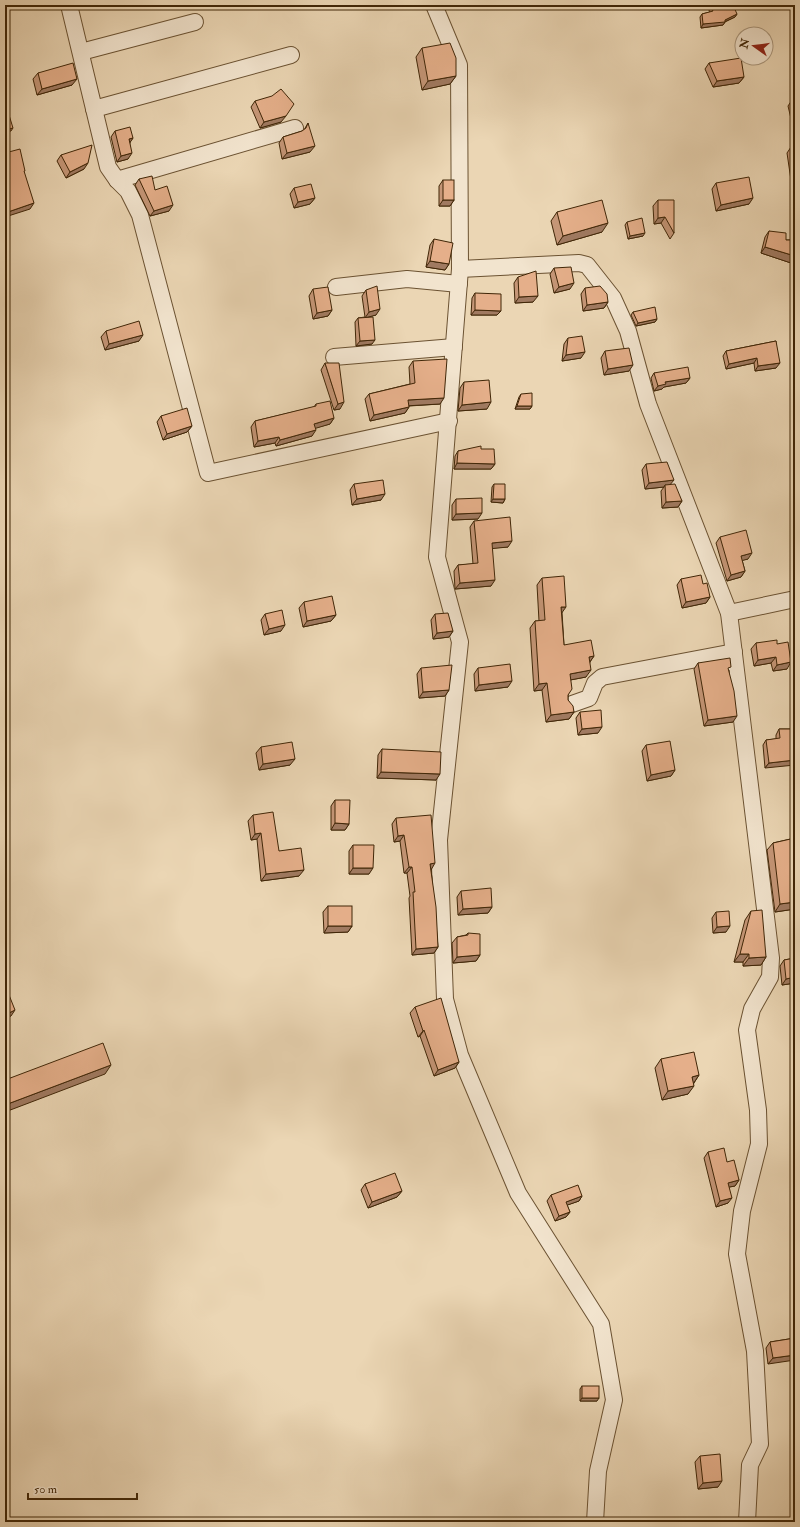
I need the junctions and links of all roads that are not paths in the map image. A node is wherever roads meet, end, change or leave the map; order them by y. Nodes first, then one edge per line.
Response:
1 (69, 5) edge
2 (434, 5) edge
3 (195, 22) dead end
4 (81, 52) junction
5 (291, 55) dead end
6 (94, 109) junction
7 (295, 128) dead end
8 (117, 180) junction
9 (460, 276) junction
10 (336, 287) dead end
11 (454, 347) junction
12 (334, 357) dead end
13 (449, 421) junction
14 (795, 599) edge
15 (729, 613) junction
16 (734, 652) junction
17 (572, 704) edge
18 (595, 1522) edge
19 (747, 1522) edge

1 - 4 street
2 - 9 street
3 - 4 street
4 - 6 street
5 - 6 street
6 - 8 street
7 - 8 street
8 - 13 street
9 - 10 street
9 - 11 street
9 - 15 street
11 - 12 street
11 - 13 street
13 - 18 street
14 - 15 street
15 - 16 street
16 - 17 street
16 - 19 street

